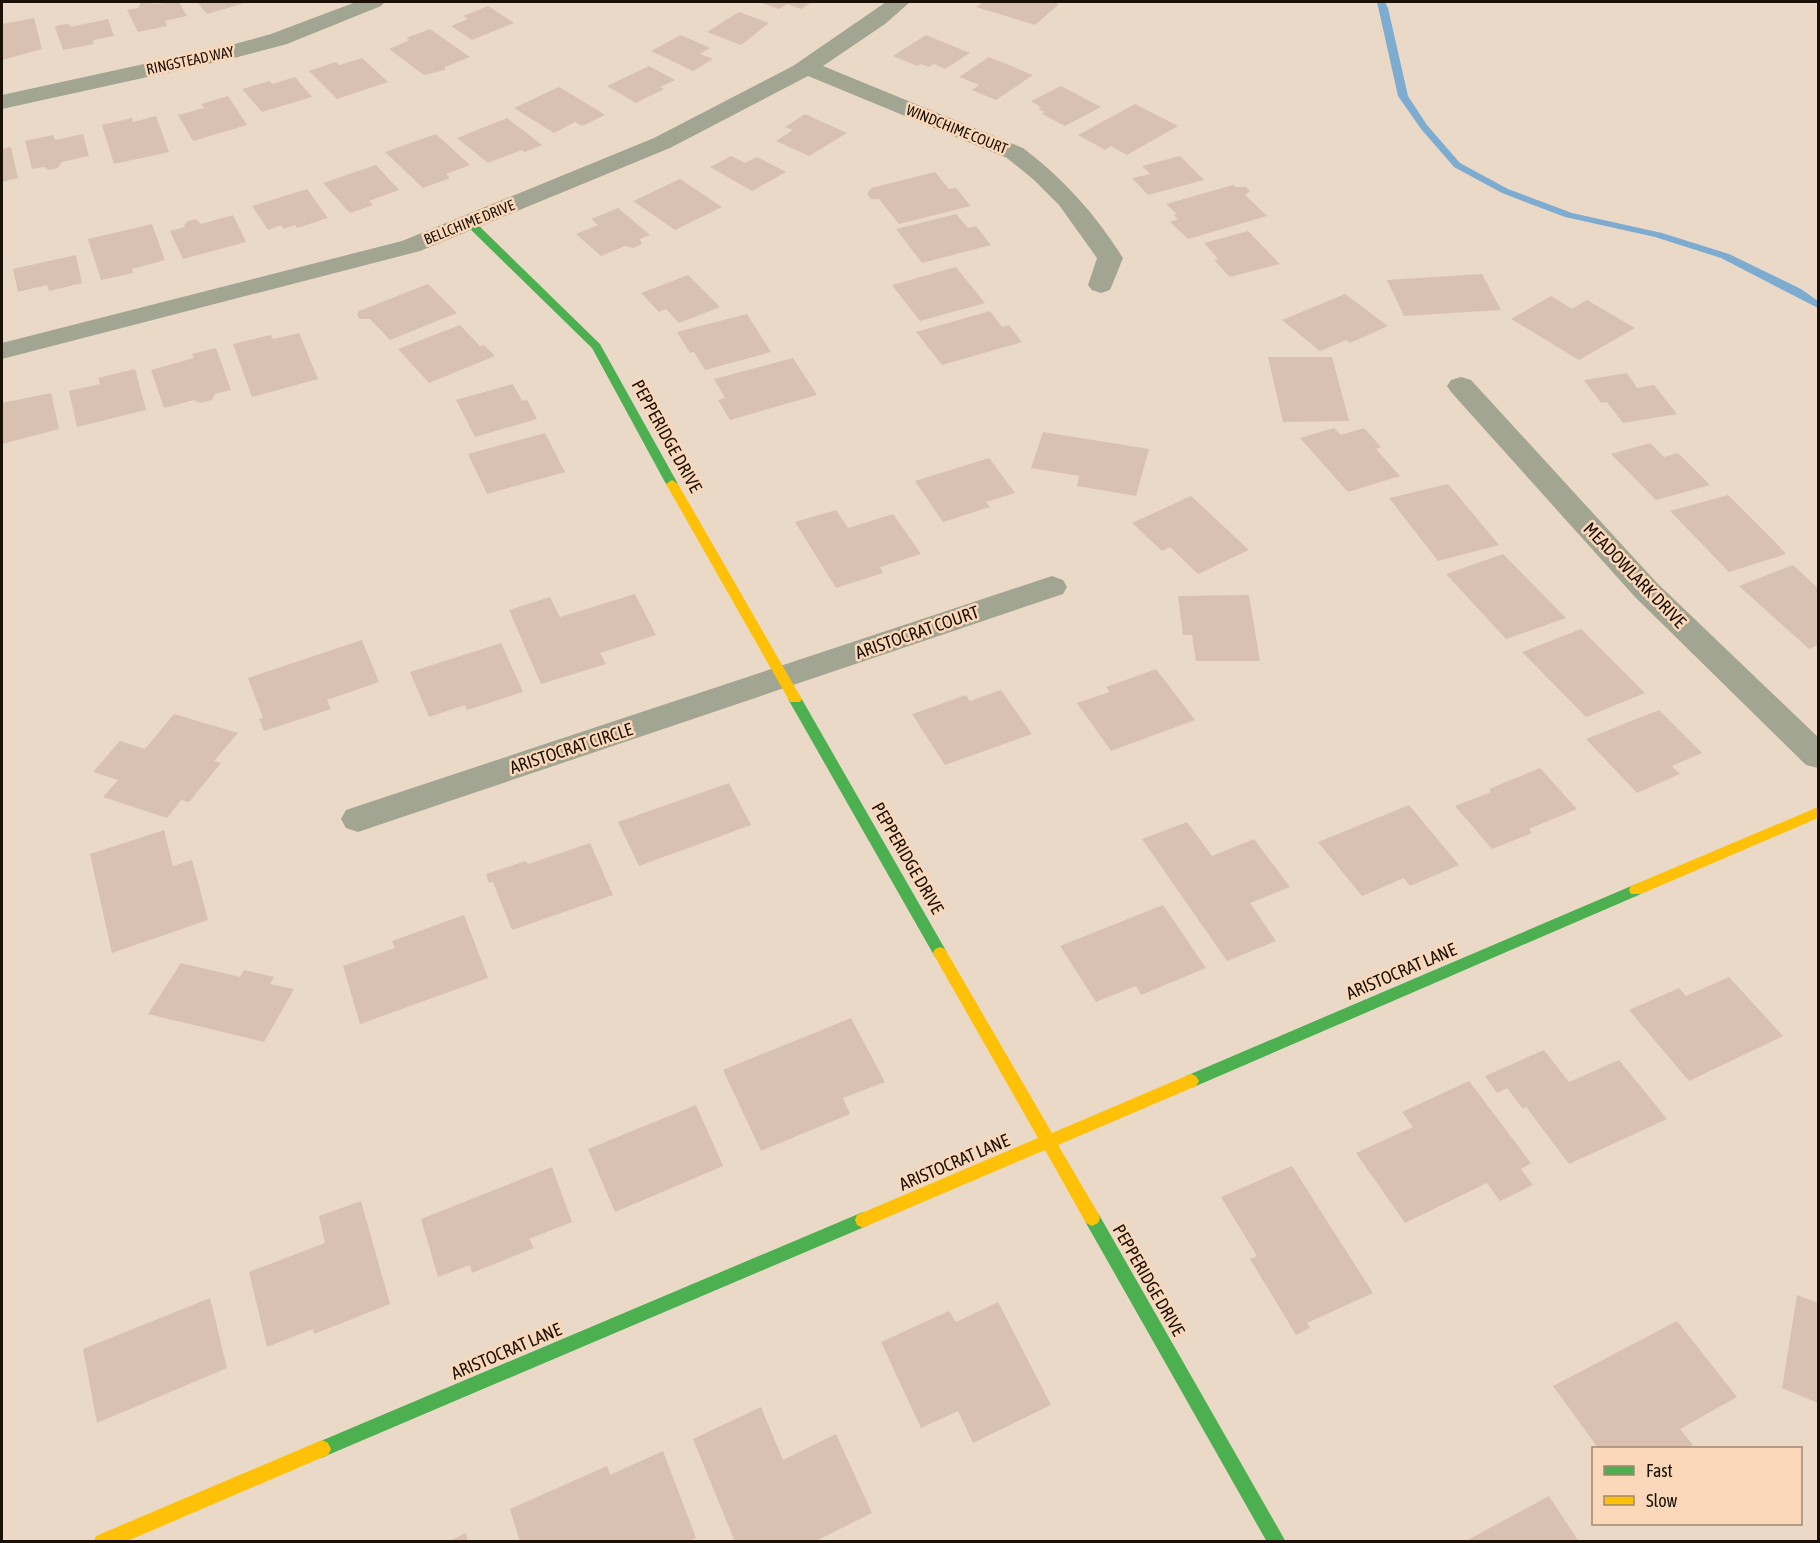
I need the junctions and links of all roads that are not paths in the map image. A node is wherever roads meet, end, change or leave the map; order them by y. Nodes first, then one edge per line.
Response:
1 (374, 2) edge
2 (900, 2) edge
3 (806, 67) junction
4 (2, 102) edge
5 (469, 222) junction
6 (1101, 285) dead end
7 (2, 351) edge
8 (1461, 386) dead end
9 (1052, 587) dead end
10 (783, 677) junction
11 (1818, 756) edge
12 (1818, 812) edge
13 (358, 819) dead end
14 (1050, 1141) junction
15 (102, 1542) edge
16 (1277, 1542) edge

1 - 4 street, RINGSTEAD WAY
2 - 3 street, BELLCHIME DRIVE
3 - 5 street, BELLCHIME DRIVE
3 - 6 street, WINDCHIME COURT
5 - 7 street, BELLCHIME DRIVE
5 - 10 street, PEPPERIDGE DRIVE
8 - 11 street, MEADOWLARK DRIVE
9 - 10 street, ARISTOCRAT COURT
10 - 13 street, ARISTOCRAT CIRCLE
10 - 14 street, PEPPERIDGE DRIVE
12 - 14 street, ARISTOCRAT LANE
14 - 15 street, ARISTOCRAT LANE
14 - 16 street, PEPPERIDGE DRIVE

